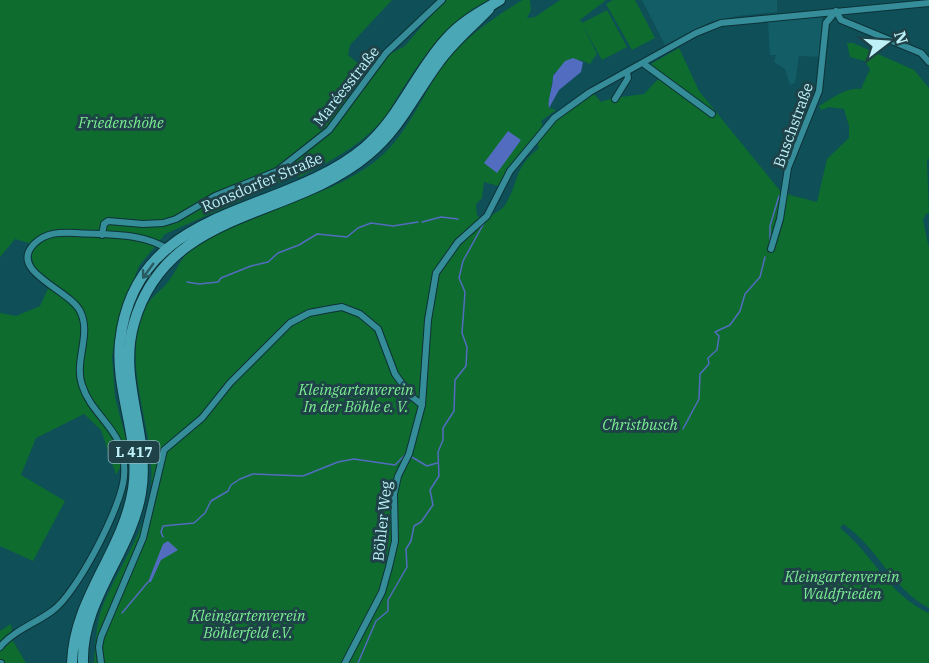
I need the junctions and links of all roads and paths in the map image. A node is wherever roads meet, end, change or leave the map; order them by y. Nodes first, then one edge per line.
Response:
1 (442, 0) edge
2 (497, 2) edge
3 (929, 3) edge
4 (836, 11) junction
5 (929, 62) edge
6 (644, 64) junction
7 (627, 72) junction
8 (615, 99) dead end
9 (712, 114) dead end
10 (102, 235) junction
11 (167, 248) junction
12 (771, 249) dead end
13 (177, 255) junction
14 (422, 405) junction
15 (80, 637) junction
16 (0, 647) edge
17 (72, 663) edge
18 (83, 663) edge
19 (101, 663) edge
20 (345, 663) edge

1 - 10 street, Maréesstraße
2 - 11 main road, Ronsdorfer Straße / L 417
2 - 13 main road, Ronsdorfer Straße / L 417
3 - 4 street
4 - 5 street
4 - 6 street
4 - 12 street, Buschstraße
6 - 7 street
6 - 9 street
7 - 8 street
7 - 14 street, Böhler Weg
10 - 11 street
10 - 16 street
11 - 13 street
11 -> 15 main road, Ronsdorfer Straße / L 417
13 - 15 main road, Ronsdorfer Straße / L 417
14 - 19 street
14 - 20 street, Böhler Weg
15 - 17 main road, Ronsdorfer Straße / L 417
15 - 18 main road, Ronsdorfer Straße / L 417

